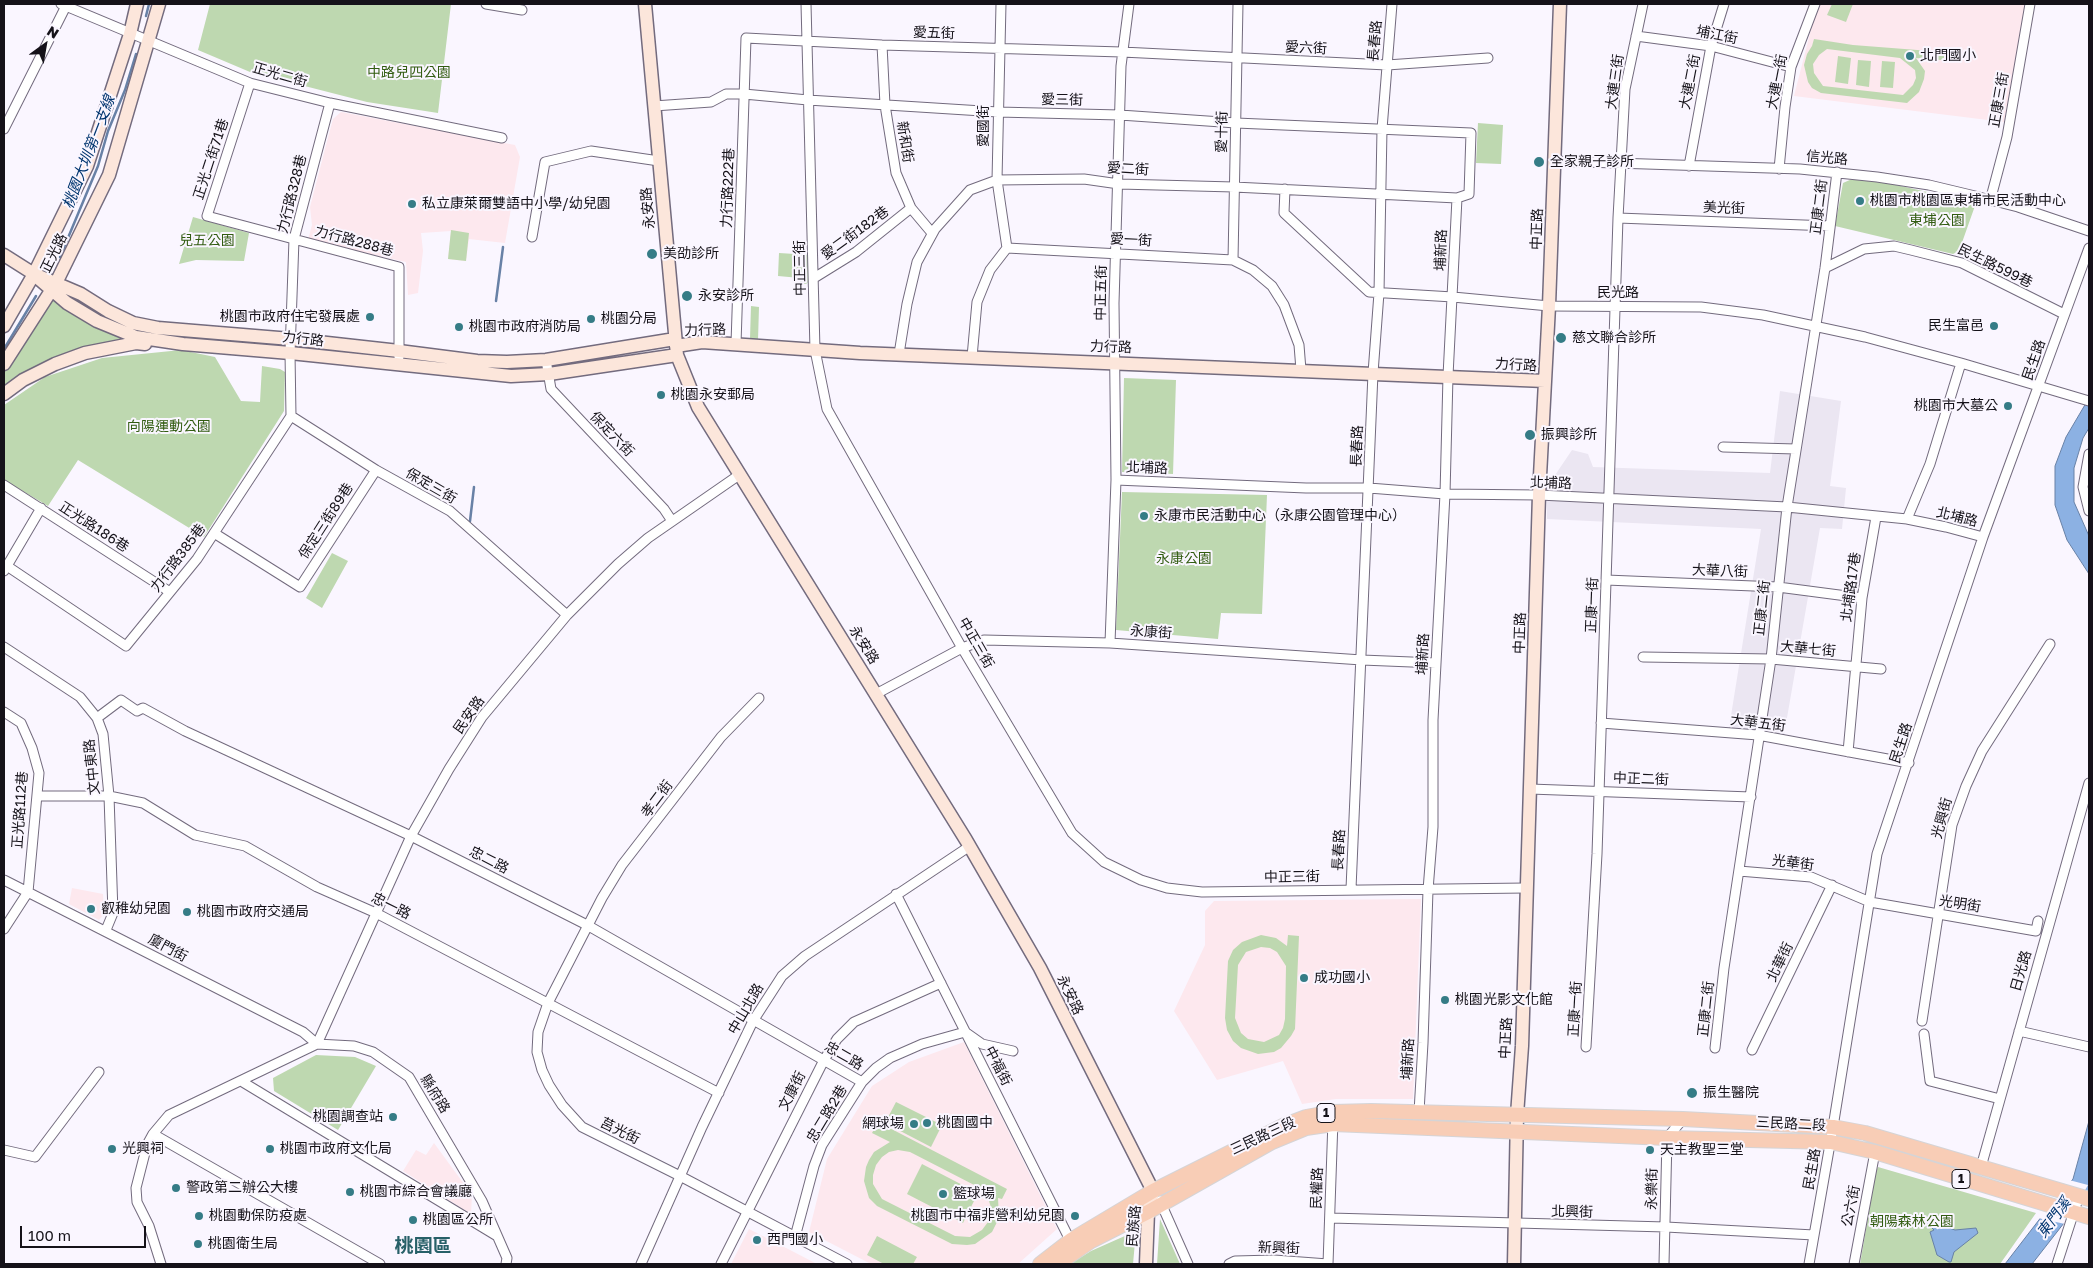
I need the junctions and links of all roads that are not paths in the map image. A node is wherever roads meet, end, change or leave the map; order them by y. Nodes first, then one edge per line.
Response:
1 (137, 4) edge
2 (159, 4) edge
3 (486, 4) edge
4 (645, 4) edge
5 (806, 4) edge
6 (1001, 4) edge
7 (1128, 4) edge
8 (1238, 4) edge
9 (1392, 4) edge
10 (1560, 4) edge
11 (1643, 4) edge
12 (1724, 4) edge
13 (1815, 4) edge
14 (2030, 4) edge
15 (64, 5) edge
16 (522, 10) dead end
17 (130, 34) junction
18 (1636, 36) junction
19 (746, 38) joint
20 (150, 40) junction
21 (807, 42) junction
22 (882, 45) junction
23 (1711, 46) junction
24 (999, 48) junction
25 (1122, 52) junction
26 (1237, 58) junction
27 (1488, 58) dead end
28 (1386, 65) junction
29 (1791, 67) junction
30 (250, 82) junction
31 (744, 94) junction
32 (808, 100) junction
33 (330, 104) junction
34 (885, 105) junction
35 (654, 106) junction
36 (998, 112) junction
37 (1120, 115) junction
38 (1236, 122) junction
39 (4, 128) edge
40 (1382, 129) junction
41 (502, 138) dead end
42 (659, 161) junction
43 (1554, 161) junction
44 (1622, 164) junction
45 (1689, 166) junction
46 (1778, 169) junction
47 (1837, 172) junction
48 (997, 180) junction
49 (1119, 184) junction
50 (1234, 187) junction
51 (1285, 189) junction
52 (1380, 193) junction
53 (1469, 194) joint
54 (1457, 198) junction
55 (1990, 200) junction
56 (911, 208) junction
57 (1618, 218) junction
58 (1830, 226) junction
59 (2089, 231) edge
60 (932, 233) junction
61 (532, 237) dead end
62 (294, 239) junction
63 (1007, 248) junction
64 (2089, 248) edge
65 (1116, 253) junction
66 (4, 255) edge
67 (1233, 260) junction
68 (1825, 268) junction
69 (34, 274) junction
70 (814, 278) junction
71 (54, 287) junction
72 (1379, 293) junction
73 (1453, 297) junction
74 (1549, 306) junction
75 (1615, 306) junction
76 (2064, 314) junction
77 (4, 326) edge
78 (1817, 327) junction
79 (291, 339) junction
80 (183, 344) junction
81 (736, 344) junction
82 (676, 347) junction
83 (815, 350) junction
84 (399, 351) junction
85 (290, 353) junction
86 (899, 354) junction
87 (972, 357) junction
88 (546, 360) junction
89 (1115, 362) junction
90 (1960, 363) junction
91 (4, 364) edge
92 (399, 364) junction
93 (1301, 370) junction
94 (1373, 373) junction
95 (549, 374) junction
96 (1448, 376) junction
97 (1545, 382) junction
98 (2039, 387) junction
99 (4, 394) edge
100 (2087, 401) edge
101 (291, 416) junction
102 (1723, 447) dead end
103 (1796, 449) junction
104 (2089, 454) edge
105 (376, 470) junction
106 (739, 475) junction
107 (1116, 480) junction
108 (4, 485) edge
109 (1369, 488) junction
110 (1445, 494) junction
111 (1539, 495) junction
112 (1608, 499) junction
113 (1788, 506) junction
114 (41, 508) junction
115 (2089, 511) edge
116 (1876, 517) junction
117 (1907, 519) junction
118 (672, 521) junction
119 (214, 533) junction
120 (1983, 537) junction
121 (6, 568) edge
122 (1606, 580) junction
123 (1778, 587) junction
124 (170, 592) junction
125 (1862, 598) junction
126 (567, 615) junction
127 (1110, 643) junction
128 (2050, 644) dead end
129 (4, 647) edge
130 (962, 648) junction
131 (1643, 657) dead end
132 (1362, 660) junction
133 (1771, 660) junction
134 (1436, 663) junction
135 (1856, 666) junction
136 (1881, 669) dead end
137 (876, 694) junction
138 (759, 698) dead end
139 (4, 712) edge
140 (97, 718) junction
141 (1601, 723) junction
142 (1758, 735) junction
143 (1848, 752) junction
144 (1909, 763) junction
145 (2089, 783) edge
146 (1530, 789) junction
147 (1599, 791) junction
148 (37, 796) junction
149 (109, 796) junction
150 (1751, 797) junction
151 (411, 836) junction
152 (970, 846) junction
153 (1739, 871) junction
154 (4, 880) edge
155 (1832, 885) junction
156 (1526, 888) junction
157 (1351, 890) junction
158 (1428, 890) junction
159 (28, 892) junction
160 (896, 894) junction
161 (1870, 902) junction
162 (376, 913) junction
163 (1937, 914) junction
164 (2038, 921) dead end
165 (587, 925) junction
166 (4, 929) edge
167 (106, 930) junction
168 (941, 983) junction
169 (548, 1003) junction
170 (754, 1021) junction
171 (1922, 1021) dead end
172 (2019, 1031) junction
173 (965, 1032) junction
174 (1924, 1034) dead end
175 (317, 1044) junction
176 (1586, 1047) dead end
177 (2089, 1047) edge
178 (1715, 1048) dead end
179 (1752, 1050) dead end
180 (1013, 1051) dead end
181 (824, 1060) junction
182 (99, 1072) dead end
183 (241, 1081) junction
184 (862, 1082) junction
185 (719, 1093) junction
186 (2000, 1100) junction
187 (1419, 1112) junction
188 (1517, 1116) junction
189 (1333, 1118) junction
190 (1683, 1119) junction
191 (1833, 1127) junction
192 (1517, 1132) junction
193 (153, 1134) junction
194 (1667, 1138) junction
195 (1831, 1142) junction
196 (4, 1150) edge
197 (1875, 1152) junction
198 (1981, 1167) junction
199 (680, 1176) junction
200 (1153, 1190) junction
201 (2084, 1198) edge
202 (1161, 1203) junction
203 (747, 1211) junction
204 (2071, 1211) junction
205 (1148, 1212) junction
206 (2089, 1217) edge
207 (1330, 1218) junction
208 (1515, 1225) junction
209 (1666, 1227) junction
210 (1814, 1235) junction
211 (498, 1236) junction
212 (795, 1237) junction
213 (1073, 1246) junction
214 (161, 1264) edge
215 (380, 1264) edge
216 (506, 1264) edge
217 (641, 1264) edge
218 (721, 1264) edge
219 (847, 1264) edge
220 (1040, 1264) edge
221 (1058, 1264) edge
222 (1146, 1264) edge
223 (1188, 1264) edge
224 (1230, 1264) edge
225 (1328, 1264) edge
226 (1514, 1264) edge
227 (1664, 1264) edge
228 (1809, 1264) edge
229 (1854, 1264) edge
230 (2057, 1264) edge

1 - 17 street, 正光路
2 - 20 street, 正光路
3 - 16 street
4 - 35 street, 永安路
5 - 21 street, 中正三街
6 - 24 street, 愛國街
7 - 25 street, 中正五街
8 - 26 street, 愛十街
9 - 28 street, 長春路
10 - 43 street, 中正路
11 - 18 street, 大連三街
12 - 23 street, 大連二街
13 - 29 street, 大連一街
14 - 55 street, 正康三街
15 - 17 street, 正光二街
15 - 39 street
17 - 20 street, 正光二街
17 - 69 street, 正光路
18 - 23 street, 埔江街
18 - 44 street, 大連三街
19 - 21 street, 愛五街
19 - 31 street, 力行路222巷
20 - 30 street, 正光二街
20 - 71 street, 正光路
21 - 22 street, 愛五街
21 - 32 street, 中正三街
22 - 24 street, 愛五街
22 - 34 street, 新和街
23 - 29 street, 埔江街
23 - 45 street, 大連二街
24 - 25 street, 愛五街
24 - 36 street, 愛國街
25 - 26 street, 愛六街
25 - 37 street, 中正五街
26 - 28 street, 愛六街
26 - 38 street, 愛十街
27 - 28 street, 愛六街
28 - 40 street, 長春路
29 - 46 street, 大連一街
30 - 33 street, 正光二街
30 - 62 street, 正光二街71巷
31 - 32 street, 愛三街
31 - 35 street, 愛三街
31 - 81 street, 力行路222巷
32 - 34 street, 愛三街
32 - 70 street, 中正三街
33 - 41 street, 正光二街
33 - 62 street, 力行路328巷
34 - 36 street, 愛三街
34 - 56 street, 新和街
35 - 42 street, 永安路
36 - 37 street, 愛三街
36 - 48 street, 愛國街
37 - 38 street, 愛三街
37 - 49 street, 中正五街
38 - 40 street, 愛三街
38 - 50 street, 愛十街
40 - 52 street, 長春路
40 - 53 street, 愛三街
42 - 61 street
42 - 82 street, 永安路
43 - 44 street, 信光路
43 - 74 street, 中正路
44 - 45 street, 信光路
44 - 57 street, 正康一街
45 - 46 street, 信光路
46 - 47 street, 信光路
47 - 55 street, 信光路
47 - 58 street, 正康二街
48 - 49 street, 愛二街
48 - 60 street, 愛二街
48 - 63 street, 愛國街
49 - 50 street, 愛二街
49 - 65 street, 中正五街
50 - 51 street, 愛二街
50 - 67 street, 愛十街
51 - 52 street, 愛二街
51 - 72 street, 民光路
52 - 54 street, 愛二街
52 - 72 street, 長春路
53 - 54 street, 愛二街
54 - 73 street, 埔新路
55 - 59 street, 信光路
56 - 60 street, 新和街
56 - 70 street, 愛二街182巷
57 - 58 street, 美光街
57 - 75 street, 正康一街
58 - 68 street, 正康二街
60 - 86 street, 愛二街
62 - 79 street, 力行路328巷
62 - 84 street, 力行路288巷
63 - 65 street, 愛一街
63 - 87 street
64 - 76 street, 民生路
65 - 67 street, 愛一街
65 - 89 street, 中正五街
66 - 69 street, 力行路
67 - 93 street, 愛一街
68 - 76 street, 民生路599巷
68 - 78 street, 正康二街
69 - 71 street, 力行路
69 - 77 street, 正光路
70 - 83 street, 中正三街
71 - 79 street, 力行路
71 - 80 street, 力行路
71 - 91 street, 正光路
72 - 73 street, 民光路
72 - 94 street, 長春路
73 - 74 street, 民光路
73 - 96 street, 埔新路
74 - 75 street, 民光路
74 - 97 street, 中正路
75 - 78 street, 民光路
75 - 112 street, 正康一街
76 - 98 street, 民生路
78 - 90 street, 民光路
78 - 103 street, 正康二街
79 - 84 street, 力行路
79 - 85 street, 力行路328巷
80 - 85 street, 力行路
80 - 99 street
81 - 82 street, 力行路
81 - 83 street, 力行路
82 - 88 street, 力行路
82 - 95 street, 力行路
82 - 106 street, 永安路
83 - 86 street, 力行路
83 - 130 street, 中正三街
84 - 88 street, 力行路
84 - 92 street, 力行路288巷
85 - 92 street, 力行路
85 - 101 street
86 - 87 street, 力行路
87 - 89 street, 力行路
88 - 95 street, 保定六街
89 - 93 street, 力行路
89 - 107 street, 中正五街
90 - 98 street, 民光路
90 - 117 street
92 - 95 street, 力行路
93 - 94 street, 力行路
94 - 96 street, 力行路
94 - 109 street, 長春路
95 - 118 street, 保定六街
96 - 97 street, 力行路
96 - 110 street, 埔新路
97 - 111 street, 中正路
98 - 100 street, 民光路
98 - 120 street, 民生路
101 - 105 street, 保定三街
101 - 119 street, 力行路385巷
102 - 103 street
103 - 113 street, 正康二街
104 - 115 street
105 - 119 street, 保定三街89巷
105 - 126 street, 保定三街
106 - 118 street, 民安路
106 - 137 street, 永安路
107 - 109 street, 北埔路
107 - 127 street, 中正五街
108 - 114 street, 正光路186巷
109 - 110 street, 北埔路
109 - 132 street, 長春路
110 - 111 street, 北埔路
110 - 134 street, 埔新路
111 - 112 street, 北埔路
111 - 146 street, 中正路
112 - 113 street, 北埔路
112 - 122 street, 正康一街
113 - 116 street, 北埔路
113 - 123 street, 正康二街
114 - 121 street
114 - 124 street, 正光路186巷
116 - 117 street, 北埔路
116 - 125 street, 北埔路17巷
117 - 120 street, 北埔路
118 - 126 street, 民安路
119 - 124 street, 力行路385巷
120 - 144 street, 民生路
121 - 124 street, 力行路385巷
122 - 123 street, 大華八街
122 - 141 street, 正康一街
123 - 125 street, 大華八街
123 - 133 street, 正康二街
125 - 135 street, 北埔路17巷
126 - 151 street, 民安路
127 - 130 street, 永康街
127 - 132 street, 永康街
128 - 163 street, 光興街
129 - 140 street, 文中東路
130 - 137 street, 永康街
130 - 157 street, 中正三街
131 - 133 street, 大華七街
132 - 134 street, 永康街
132 - 157 street, 長春路
133 - 135 street, 大華七街
133 - 142 street, 正康二街
134 - 158 street, 埔新路
135 - 136 street, 大華七街
135 - 143 street, 北埔路17巷
137 - 152 street, 永安路
138 - 165 street, 孝二街
139 - 148 street, 正光路112巷
140 - 149 street, 文中東路
140 - 151 street, 忠二路
141 - 142 street, 大華五街
141 - 147 street, 正康一街
142 - 143 street, 大華五街
142 - 150 street, 正康二街
143 - 144 street, 大華五街
144 - 161 street, 民生路
145 - 172 street, 日光路
146 - 147 street, 中正二街
146 - 156 street, 中正路
147 - 150 street, 中正二街
147 - 176 street, 正康一街
148 - 149 street, 忠一路
148 - 159 street, 正光路112巷
149 - 162 street, 忠一路
149 - 167 street, 文中東路
150 - 153 street, 正康二街
151 - 162 street, 民安路
151 - 165 street, 忠二路
152 - 160 street, 中山北路
152 - 200 street, 永安路
153 - 155 street, 光華街
153 - 178 street, 正康二街
154 - 159 street, 廈門街
155 - 161 street, 光華街
155 - 179 street, 北華街
156 - 158 street, 中正三街
156 - 188 street, 中正路
157 - 158 street, 中正三街
158 - 187 street, 埔新路
159 - 166 street
159 - 167 street, 廈門街
160 - 168 street, 中福街
160 - 170 street, 中山北路
161 - 163 street, 光明街
161 - 191 street, 民生路
162 - 169 street, 忠一路
162 - 175 street, 民安路
163 - 164 street, 光明街
163 - 171 street, 光興街
165 - 169 street, 莒光街
165 - 170 street, 忠二路
167 - 175 street, 廈門街
168 - 173 street, 中福街
168 - 181 street, 文康街
169 - 185 street, 忠一路
169 - 199 street, 莒光街
170 - 181 street, 忠二路
170 - 185 street, 中山北路
172 - 177 street
172 - 186 street, 日光路
173 - 180 street
173 - 184 street, 忠二路2巷
173 - 213 street, 中福街
174 - 186 street
175 - 183 street, 縣府路
175 - 211 street, 縣府路
181 - 184 street, 忠二路
181 - 203 street, 文康街
182 - 196 street
183 - 193 street, 縣府路
183 - 211 street
184 - 212 street, 忠二路2巷
185 - 199 street, 中山北路
186 - 198 street, 日光路
187 - 188 main road, 三民路三段 / 1
187 - 189 main road, 三民路三段 / 1
188 - 190 main road, 三民路二段 / 1
188 - 192 street, 中正路
189 - 192 main road, 三民路三段 / 1
189 - 200 main road, 三民路三段 / 1
189 - 202 main road, 三民路三段 / 1
189 - 207 street, 民權路
190 - 191 main road, 三民路二段 / 1
190 - 194 street
191 - 195 street, 民生路
191 - 198 main road, 三民路二段 / 1
192 - 194 main road, 三民路二段 / 1
192 - 208 street, 中正路
193 - 214 street, 縣府路
193 - 215 street
194 - 195 main road, 三民路二段 / 1
194 - 209 street, 永樂街
195 - 197 main road, 三民路二段 / 1
195 - 210 street, 民生路
197 - 204 main road, 三民路二段 / 1
197 - 229 street, 公六街
198 - 201 main road, 三民路二段 / 1
199 - 203 street, 莒光街
199 - 217 street, 中山北路
200 - 202 street, 永安路
200 - 205 street, 民族路
200 - 213 main road, 三民路三段 / 1
201 - 204 street
202 - 205 main road, 三民路三段 / 1
202 - 223 street, 永安路
203 - 212 street, 莒光街
203 - 218 street, 文康街
204 - 206 main road, 1
204 - 230 street
205 - 213 main road, 三民路三段 / 1
205 - 222 street, 民族路
207 - 208 street, 北興街
207 - 225 street, 民權路
208 - 209 street, 北興街
208 - 226 street, 中正路
209 - 210 street, 北興街
209 - 227 street, 永樂街
210 - 228 street, 民生路
211 - 216 street, 縣府路
212 - 219 street, 莒光街
213 - 220 main road, 三民路三段 / 1
213 - 221 main road, 三民路三段 / 1
224 - 225 street, 新興街

